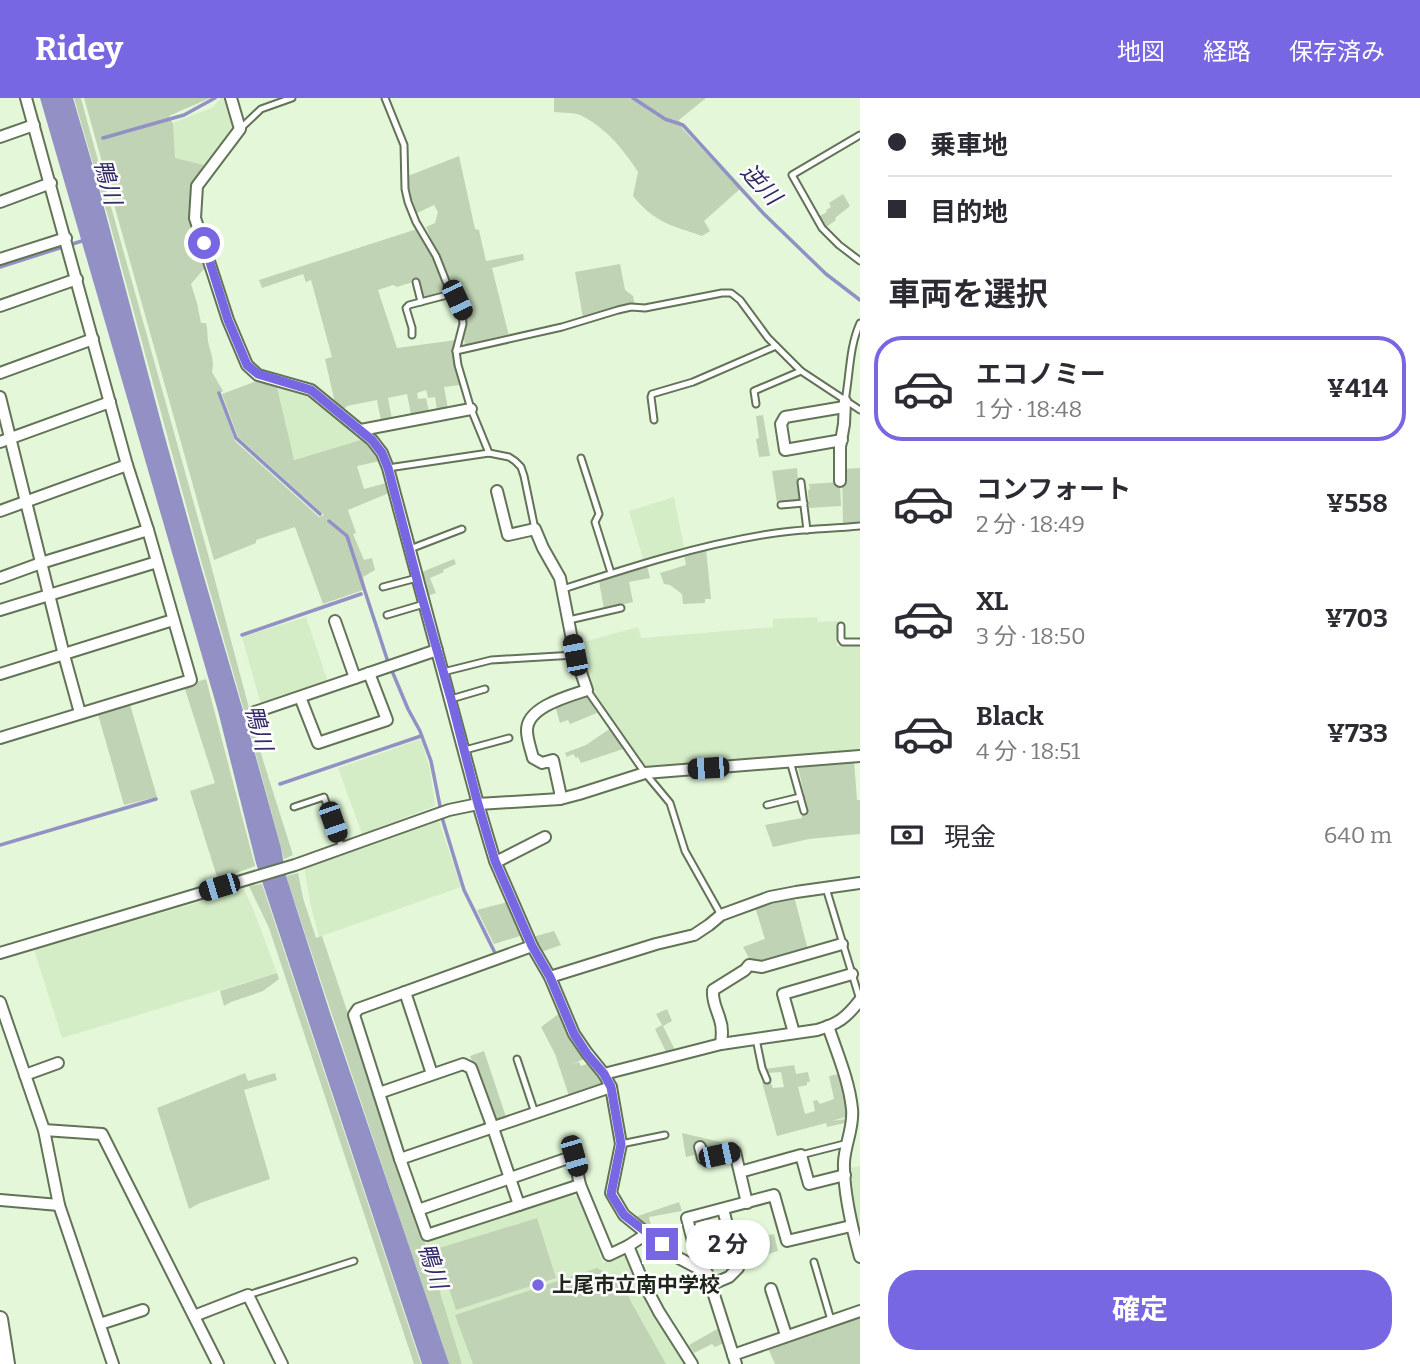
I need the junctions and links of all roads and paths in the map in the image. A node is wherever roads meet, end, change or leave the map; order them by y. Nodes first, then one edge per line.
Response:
1 (26, 98) edge
2 (231, 98) edge
3 (292, 98) edge
4 (385, 98) edge
5 (34, 125) junction
6 (240, 129) junction
7 (860, 135) edge
8 (0, 137) edge
9 (51, 183) junction
10 (0, 202) edge
11 (67, 243) junction
12 (0, 259) edge
13 (860, 261) edge
14 (77, 279) junction
15 (416, 282) dead end
16 (451, 294) junction
17 (421, 302) junction
18 (0, 306) edge
19 (860, 323) edge
20 (412, 335) dead end
21 (93, 339) junction
22 (776, 346) junction
23 (456, 351) junction
24 (801, 371) junction
25 (0, 373) edge
26 (0, 397) edge
27 (110, 402) junction
28 (756, 404) dead end
29 (844, 404) junction
30 (471, 409) junction
31 (860, 410) edge
32 (654, 421) dead end
33 (361, 430) junction
34 (5, 440) edge
35 (842, 440) junction
36 (489, 453) junction
37 (582, 458) dead end
38 (127, 465) junction
39 (388, 468) junction
40 (841, 481) dead end
41 (801, 482) dead end
42 (497, 491) dead end
43 (26, 502) junction
44 (804, 503) junction
45 (781, 505) dead end
46 (0, 511) edge
47 (860, 526) edge
48 (462, 529) dead end
49 (535, 529) junction
50 (148, 530) junction
51 (807, 530) junction
52 (410, 549) junction
53 (157, 562) junction
54 (41, 563) junction
55 (611, 573) junction
56 (0, 578) edge
57 (417, 578) junction
58 (383, 587) dead end
59 (563, 590) junction
60 (49, 596) junction
61 (424, 604) junction
62 (621, 608) dead end
63 (0, 610) edge
64 (387, 615) dead end
65 (173, 620) junction
66 (335, 621) dead end
67 (568, 621) junction
68 (841, 626) dead end
69 (860, 642) edge
70 (437, 650) junction
71 (64, 655) junction
72 (575, 655) junction
73 (443, 672) junction
74 (369, 673) junction
75 (0, 674) edge
76 (355, 678) junction
77 (485, 689) dead end
78 (587, 690) junction
79 (300, 697) junction
80 (451, 699) junction
81 (255, 712) dead end
82 (80, 713) junction
83 (0, 738) edge
84 (509, 738) dead end
85 (464, 750) junction
86 (860, 756) edge
87 (790, 761) junction
88 (645, 773) junction
89 (800, 797) junction
90 (560, 799) junction
91 (478, 804) junction
92 (767, 804) dead end
93 (294, 807) dead end
94 (804, 811) dead end
95 (545, 837) dead end
96 (342, 848) junction
97 (496, 862) junction
98 (860, 883) edge
99 (826, 888) junction
100 (720, 915) junction
101 (842, 944) junction
102 (532, 946) junction
103 (0, 953) edge
104 (852, 974) junction
105 (550, 977) junction
106 (405, 992) junction
107 (860, 1000) edge
108 (0, 1002) edge
109 (828, 1026) junction
110 (794, 1033) junction
111 (757, 1039) junction
112 (721, 1044) junction
113 (517, 1059) dead end
114 (58, 1063) dead end
115 (432, 1073) junction
116 (604, 1074) junction
117 (25, 1075) junction
118 (767, 1080) dead end
119 (611, 1087) junction
120 (379, 1093) junction
121 (535, 1113) junction
122 (856, 1114) edge
123 (493, 1128) junction
124 (44, 1130) junction
125 (665, 1135) dead end
126 (848, 1143) junction
127 (621, 1144) junction
128 (700, 1147) dead end
129 (802, 1155) junction
130 (400, 1159) junction
131 (740, 1172) junction
132 (845, 1175) junction
133 (510, 1178) junction
134 (580, 1185) junction
135 (0, 1200) edge
136 (747, 1203) junction
137 (59, 1205) junction
138 (519, 1205) junction
139 (723, 1209) junction
140 (418, 1210) junction
141 (851, 1226) junction
142 (648, 1233) junction
143 (628, 1246) junction
144 (860, 1257) edge
145 (354, 1261) dead end
146 (814, 1262) dead end
147 (701, 1269) junction
148 (710, 1285) junction
149 (771, 1289) dead end
150 (248, 1295) junction
151 (143, 1310) dead end
152 (860, 1311) edge
153 (194, 1316) junction
154 (0, 1319) edge
155 (831, 1320) junction
156 (100, 1324) junction
157 (786, 1335) junction
158 (734, 1359) edge
159 (7, 1364) edge
160 (113, 1364) edge
161 (218, 1364) edge
162 (282, 1364) edge
163 (692, 1364) edge

1 - 5 street
2 - 6 street
3 - 6 lane
4 - 16 lane
5 - 8 street
5 - 9 street
6 - 33 street
7 - 13 lane
9 - 10 street
9 - 11 street
11 - 12 street
11 - 14 street
14 - 18 street
14 - 21 street
15 - 17 lane
16 - 17 lane
16 - 23 lane
17 - 20 lane
19 - 29 lane
21 - 25 street
21 - 27 street
22 - 23 lane
22 - 24 lane
22 - 32 lane
23 - 30 lane
24 - 28 lane
24 - 29 lane
26 - 34 street
27 - 34 street
27 - 38 street
29 - 31 lane
29 - 35 street
29 - 35 street
30 - 33 street
30 - 36 lane
33 - 39 street
34 - 43 street
35 - 40 street
36 - 39 lane
36 - 49 lane
37 - 55 lane
38 - 43 street
38 - 50 street
39 - 52 street
41 - 44 lane
42 - 49 street
43 - 46 street
43 - 54 street
44 - 45 lane
44 - 51 lane
47 - 51 lane
48 - 52 lane
49 - 59 street
50 - 53 street
50 - 54 street
51 - 55 lane
52 - 57 street
53 - 60 street
53 - 65 street
54 - 56 street
54 - 60 street
55 - 59 lane
57 - 58 lane
57 - 61 street
59 - 67 street
60 - 63 street
60 - 71 street
61 - 64 lane
61 - 70 street
62 - 67 lane
65 - 71 street
65 - 82 street
66 - 76 street
67 - 72 street
68 - 69 lane
70 - 73 street
70 - 74 street
71 - 75 street
71 - 82 street
72 - 73 lane
72 - 78 street
73 - 80 street
74 - 76 street
74 - 79 street
76 - 79 street
77 - 80 lane
78 - 88 lane
78 - 90 street
79 - 81 street
80 - 85 street
82 - 83 street
84 - 85 lane
85 - 91 street
86 - 87 street
87 - 88 street
87 - 89 lane
88 - 90 street
88 - 100 lane
89 - 92 lane
89 - 94 lane
90 - 91 street
91 - 96 street
91 - 97 street
93 - 96 lane
95 - 97 street
96 - 103 street
97 - 102 street
98 - 99 street
99 - 100 street
99 - 101 lane
100 - 105 street
101 - 104 lane
101 - 112 street
102 - 105 street
102 - 106 street
104 - 107 lane
104 - 110 street
105 - 116 street
106 - 115 street
106 - 120 street
107 - 109 street
108 - 117 street
109 - 110 street
109 - 122 street
110 - 111 street
111 - 112 street
111 - 118 lane
112 - 116 street
113 - 121 lane
114 - 117 street
115 - 120 street
115 - 123 street
116 - 119 street
117 - 124 street
119 - 121 street
119 - 127 street
120 - 130 street
121 - 123 street
122 - 126 street
123 - 130 street
123 - 133 street
124 - 137 street
124 - 153 street
125 - 127 lane
126 - 129 lane
126 - 132 street
127 - 142 street
128 - 131 street
129 - 131 street
129 - 132 street
130 - 140 street
131 - 136 street
132 - 141 street
133 - 134 street
133 - 138 street
133 - 140 street
134 - 138 street
134 - 143 street
135 - 137 street
136 - 139 street
136 - 141 street
137 - 156 street
138 - 140 street
139 - 147 street
139 - 148 street
141 - 144 street
142 - 143 street
142 - 147 street
143 - 163 street
145 - 150 lane
146 - 155 lane
147 - 148 street
148 - 158 street
149 - 157 street
150 - 153 street
150 - 162 street
151 - 156 street
152 - 155 street
153 - 161 street
154 - 159 street
155 - 157 street
156 - 160 street
157 - 158 street

